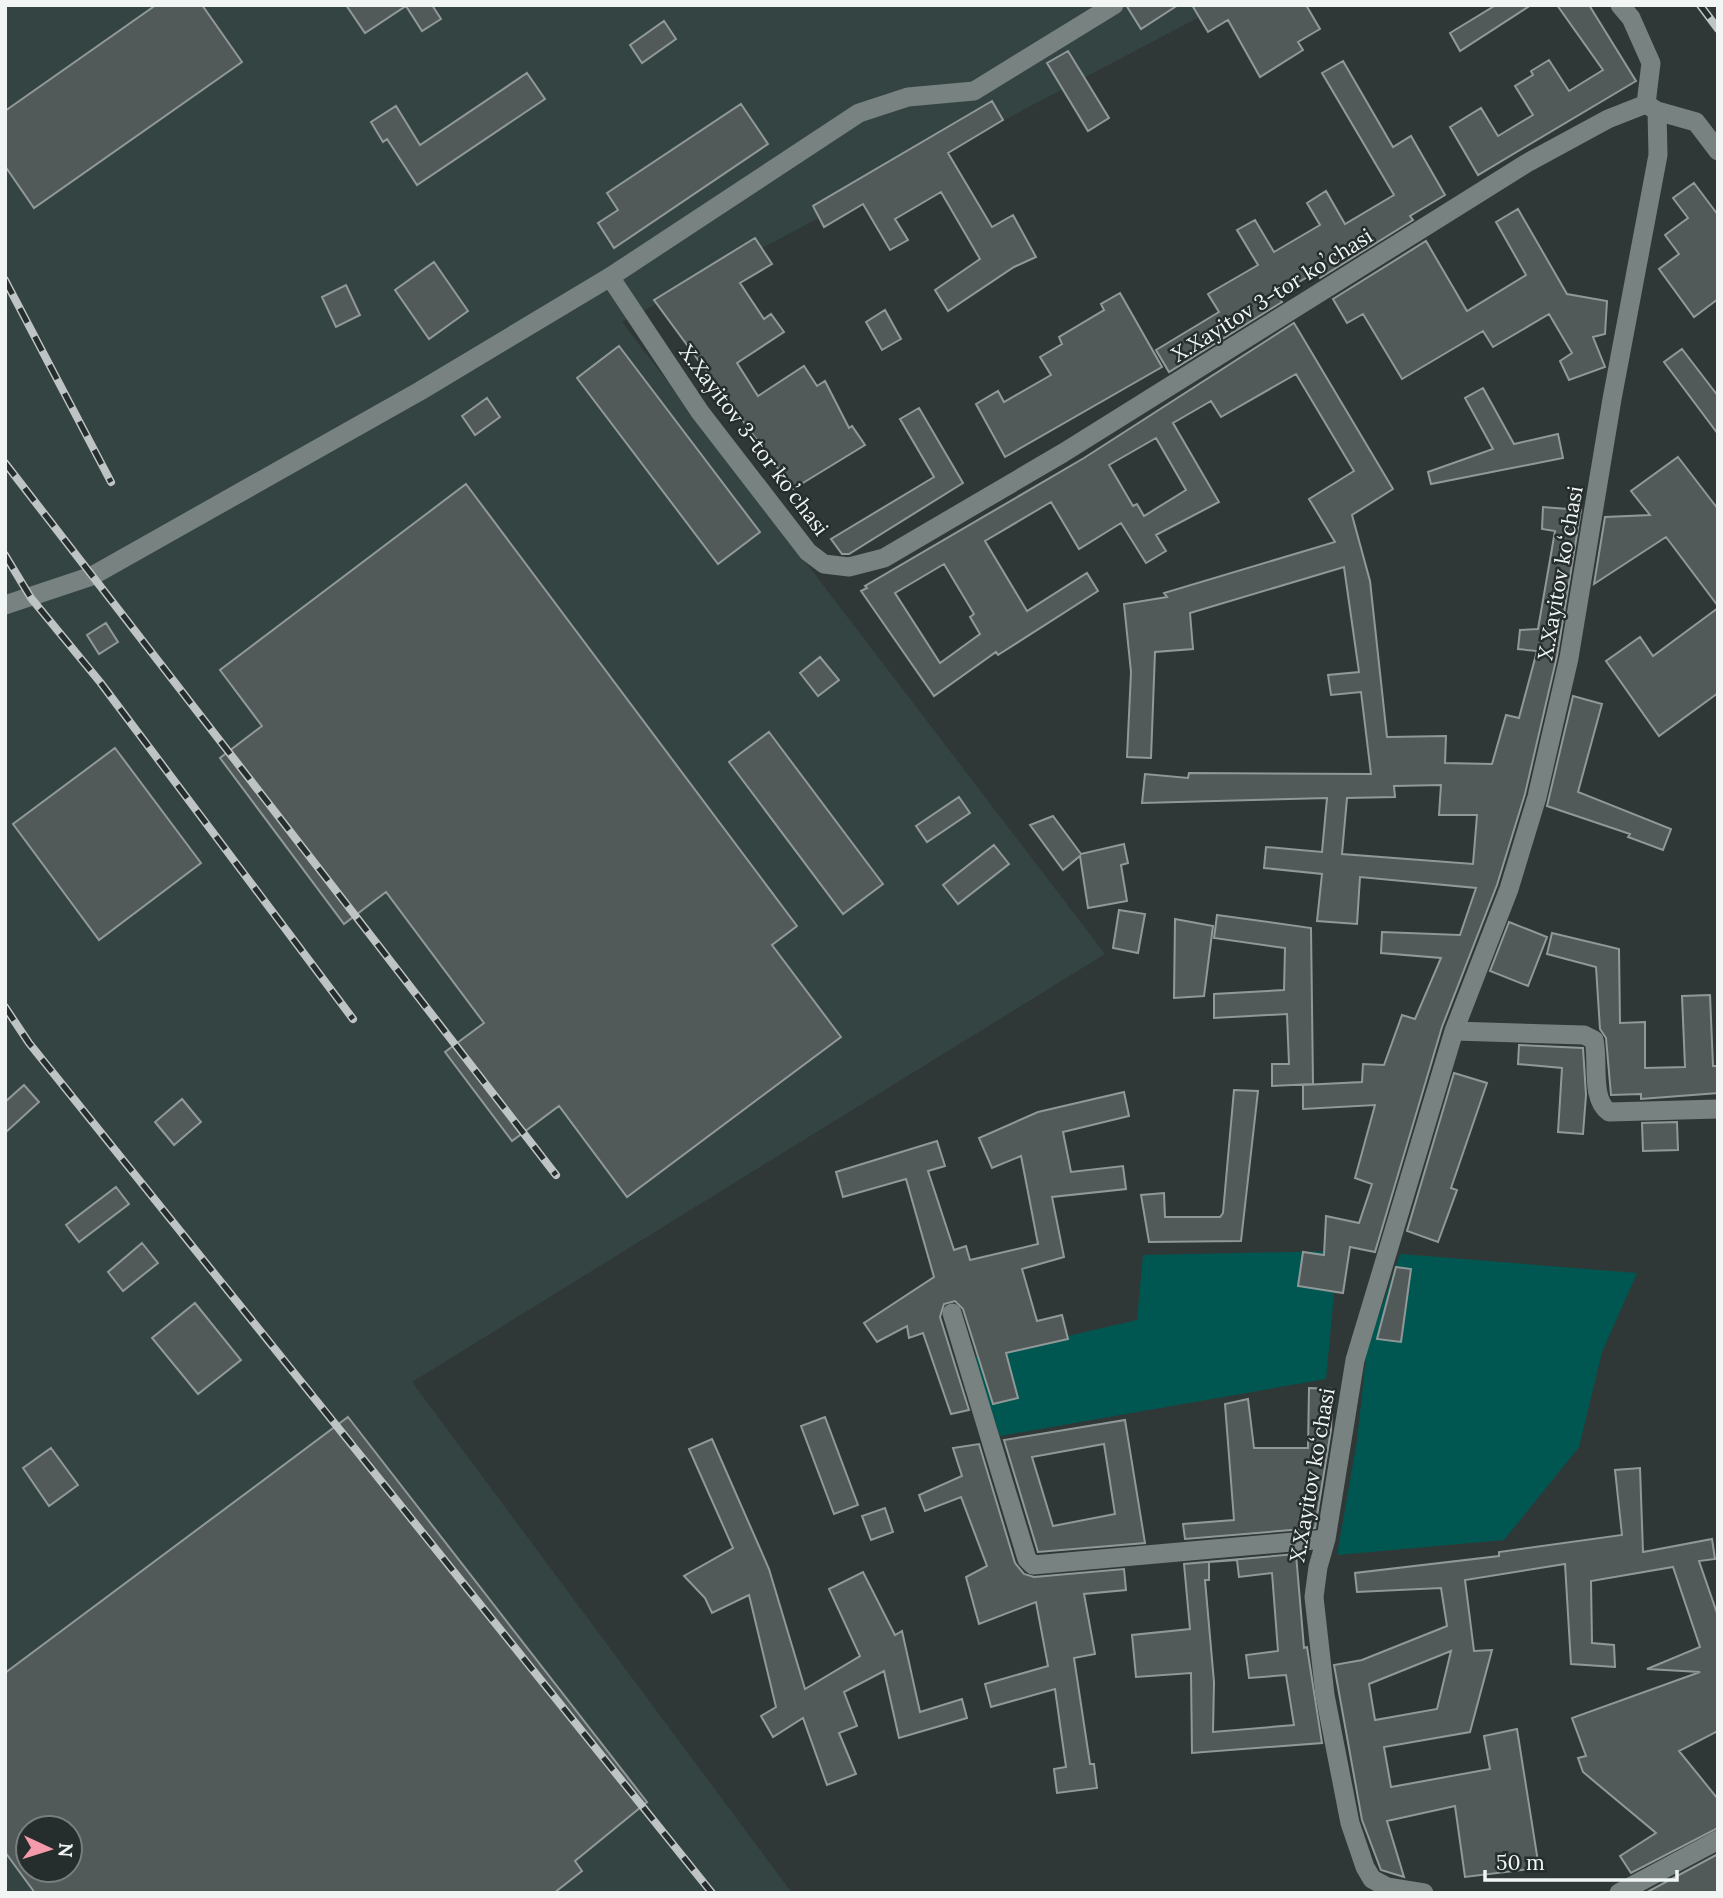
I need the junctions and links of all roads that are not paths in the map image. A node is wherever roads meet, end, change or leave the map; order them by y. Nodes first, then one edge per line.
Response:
1 (1114, 5) edge
2 (1620, 5) edge
3 (1652, 107) junction
4 (1718, 151) edge
5 (610, 277) junction
6 (5, 605) edge
7 (1454, 1031) junction
8 (1718, 1109) edge
9 (952, 1313) dead end
10 (1326, 1539) junction
11 (1718, 1840) edge
12 (1424, 1893) edge
13 (1619, 1893) edge

1 - 5 street
2 - 3 street, X.Xayitov koʻchasi
3 - 4 street
3 - 5 street, X.Xayitov 3-tor koʼchasi
3 - 7 street, X.Xayitov koʻchasi
5 - 6 street
7 - 8 street
7 - 10 street, X.Xayitov koʻchasi
9 - 10 street
10 - 12 street, X.Xayitov koʻchasi
11 - 13 street

